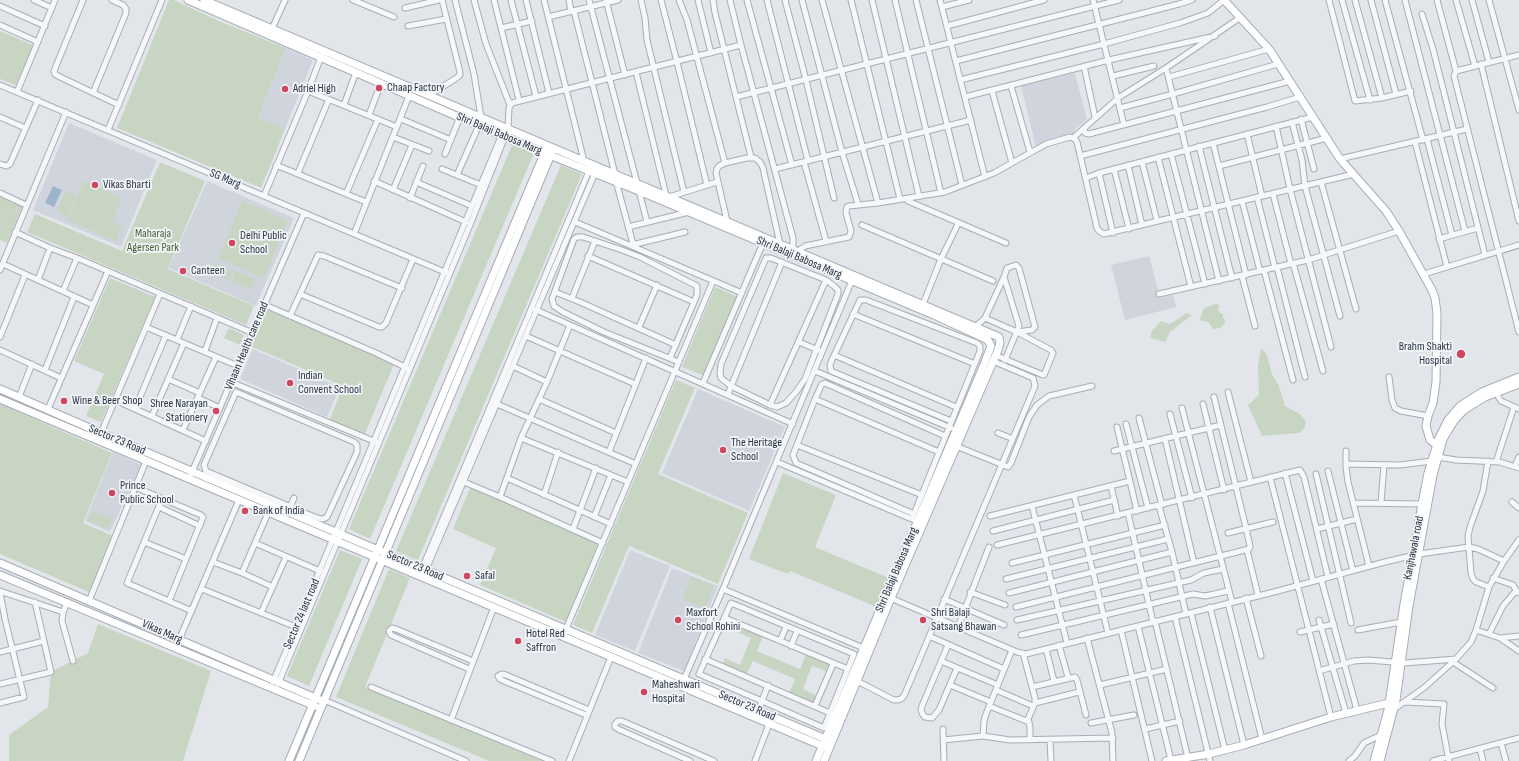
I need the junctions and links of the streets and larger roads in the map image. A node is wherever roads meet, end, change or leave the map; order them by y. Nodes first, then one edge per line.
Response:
1 (34, 0) edge
2 (55, 0) edge
3 (83, 0) edge
4 (112, 0) edge
5 (162, 0) edge
6 (188, 0) edge
7 (204, 0) edge
8 (285, 0) edge
9 (353, 0) edge
10 (440, 0) edge
11 (455, 0) edge
12 (474, 0) edge
13 (494, 0) edge
14 (511, 0) edge
15 (526, 0) edge
16 (544, 0) edge
17 (569, 0) edge
18 (589, 0) edge
19 (618, 0) edge
20 (641, 0) edge
21 (661, 0) edge
22 (679, 0) edge
23 (698, 0) edge
24 (713, 0) edge
25 (730, 0) edge
26 (747, 0) edge
27 (767, 0) edge
28 (785, 0) edge
29 (802, 0) edge
30 (822, 0) edge
31 (851, 0) edge
32 (872, 0) edge
33 (895, 0) edge
34 (916, 0) edge
35 (940, 0) edge
36 (969, 0) edge
37 (1044, 0) edge
38 (1093, 0) edge
39 (1119, 0) edge
40 (1192, 0) edge
41 (1224, 0) edge
42 (1330, 0) edge
43 (1342, 0) edge
44 (1355, 0) edge
45 (1371, 0) edge
46 (1386, 0) edge
47 (1405, 0) edge
48 (1437, 0) edge
49 (1456, 0) edge
50 (1472, 0) edge
51 (1489, 0) edge
52 (606, 1) edge
53 (0, 6) edge
54 (219, 6) edge
55 (590, 6) junction
56 (942, 7) junction
57 (1095, 7) junction
58 (52, 8) junction
59 (405, 8) dead end
60 (573, 11) junction
61 (1422, 14) dead end
62 (394, 17) dead end
63 (548, 17) junction
64 (1241, 18) junction
65 (446, 19) junction
66 (532, 21) junction
67 (518, 24) junction
68 (1100, 24) junction
69 (0, 25) edge
70 (45, 26) junction
71 (408, 26) dead end
72 (947, 26) junction
73 (501, 28) junction
74 (272, 29) junction
75 (1215, 36) junction
76 (38, 42) junction
77 (951, 43) junction
78 (1104, 44) junction
79 (741, 45) junction
80 (724, 49) junction
81 (928, 49) junction
82 (1269, 49) junction
83 (711, 53) junction
84 (322, 54) junction
85 (908, 54) junction
86 (1519, 55) edge
87 (697, 56) junction
88 (887, 58) junction
89 (1505, 58) junction
90 (1109, 60) junction
91 (956, 61) junction
92 (677, 62) junction
93 (1489, 62) junction
94 (866, 63) junction
95 (1278, 64) junction
96 (1478, 65) junction
97 (1084, 66) junction
98 (1154, 66) dead end
99 (654, 67) junction
100 (1166, 68) junction
101 (841, 70) junction
102 (356, 72) junction
103 (636, 72) junction
104 (1455, 72) junction
105 (625, 75) junction
106 (822, 76) junction
107 (1113, 76) junction
108 (1169, 77) junction
109 (610, 78) junction
110 (806, 80) junction
111 (960, 80) junction
112 (1290, 81) junction
113 (381, 83) junction
114 (592, 83) junction
115 (789, 84) junction
116 (0, 85) edge
117 (1011, 86) junction
118 (771, 88) junction
119 (566, 89) junction
120 (308, 91) junction
121 (992, 91) junction
122 (1411, 91) junction
123 (17, 92) junction
124 (93, 93) junction
125 (549, 93) junction
126 (754, 93) junction
127 (1173, 94) junction
128 (1396, 94) junction
129 (429, 95) junction
130 (410, 96) junction
131 (536, 96) junction
132 (736, 97) junction
133 (965, 97) junction
134 (1300, 97) junction
135 (1118, 98) junction
136 (1382, 98) junction
137 (329, 99) junction
138 (38, 100) junction
139 (519, 100) junction
140 (1370, 100) junction
141 (510, 104) junction
142 (119, 105) junction
143 (344, 105) junction
144 (1120, 108) junction
145 (1519, 110) edge
146 (1177, 111) junction
147 (66, 112) junction
148 (369, 115) junction
149 (0, 117) edge
150 (480, 117) junction
151 (1096, 117) junction
152 (1313, 117) junction
153 (460, 118) junction
154 (378, 119) junction
155 (400, 119) junction
156 (1302, 119) junction
157 (971, 120) junction
158 (1292, 122) junction
159 (479, 125) junction
160 (1124, 125) junction
161 (1276, 126) junction
162 (398, 127) junction
163 (507, 127) junction
164 (947, 127) junction
165 (25, 128) junction
166 (1084, 128) junction
167 (1467, 129) junction
168 (108, 130) junction
169 (1182, 130) junction
170 (927, 132) junction
171 (1453, 132) junction
172 (1247, 134) junction
173 (1440, 135) junction
174 (503, 136) junction
175 (393, 137) junction
176 (905, 137) junction
177 (1073, 138) junction
178 (1327, 138) junction
179 (451, 140) junction
180 (1425, 140) junction
181 (886, 142) junction
182 (1415, 142) junction
183 (1213, 143) junction
184 (1307, 144) junction
185 (412, 145) junction
186 (550, 146) junction
187 (1200, 146) junction
188 (1298, 146) junction
189 (861, 148) junction
190 (1187, 150) junction
191 (1282, 150) junction
192 (429, 151) dead end
193 (842, 152) junction
194 (1030, 152) junction
195 (445, 154) dead end
196 (1171, 154) junction
197 (547, 155) junction
198 (1080, 156) junction
199 (751, 157) junction
200 (825, 157) junction
201 (1158, 157) junction
202 (1252, 158) junction
203 (1340, 159) junction
204 (584, 161) junction
205 (806, 161) junction
206 (1142, 162) junction
207 (725, 163) junction
208 (1012, 163) junction
209 (0, 164) edge
210 (276, 165) junction
211 (792, 165) junction
212 (1128, 165) junction
213 (423, 166) dead end
214 (1219, 166) junction
215 (442, 168) dead end
216 (1114, 169) junction
217 (1314, 169) dead end
218 (775, 170) junction
219 (592, 172) junction
220 (298, 173) junction
221 (1099, 173) junction
222 (1354, 174) junction
223 (458, 175) junction
224 (985, 177) junction
225 (615, 178) junction
226 (1086, 178) junction
227 (374, 181) junction
228 (416, 182) junction
229 (717, 182) junction
230 (1321, 182) junction
231 (481, 185) junction
232 (706, 185) junction
233 (962, 185) junction
234 (1305, 186) junction
235 (638, 187) junction
236 (1290, 189) junction
237 (393, 190) junction
238 (684, 192) junction
239 (0, 193) edge
240 (941, 193) junction
241 (346, 194) junction
242 (1273, 194) junction
243 (264, 196) junction
244 (668, 196) junction
245 (919, 196) junction
246 (1259, 197) junction
247 (410, 198) junction
248 (834, 198) dead end
249 (900, 199) junction
250 (908, 201) dead end
251 (1242, 201) junction
252 (366, 202) junction
253 (878, 203) junction
254 (858, 204) junction
255 (1229, 204) junction
256 (26, 205) junction
257 (472, 206) junction
258 (1215, 207) junction
259 (1202, 210) junction
260 (690, 212) junction
261 (304, 213) junction
262 (1187, 214) junction
263 (1173, 218) junction
264 (727, 221) junction
265 (1157, 221) junction
266 (1519, 221) edge
267 (466, 222) junction
268 (575, 222) junction
269 (647, 222) junction
270 (958, 224) junction
271 (862, 225) dead end
272 (1142, 225) junction
273 (628, 227) junction
274 (1478, 228) junction
275 (1129, 229) junction
276 (1400, 231) junction
277 (15, 232) junction
278 (685, 232) dead end
279 (1113, 232) junction
280 (1465, 232) junction
281 (354, 234) junction
282 (1452, 235) junction
283 (1439, 239) junction
284 (595, 241) junction
285 (826, 241) junction
286 (763, 243) junction
287 (780, 244) junction
288 (1006, 244) dead end
289 (631, 245) junction
290 (1519, 245) edge
291 (50, 248) junction
292 (796, 250) junction
293 (1340, 250) junction
294 (1498, 251) junction
295 (1324, 255) junction
296 (1485, 255) junction
297 (588, 256) junction
298 (77, 258) junction
299 (412, 259) junction
300 (941, 259) junction
301 (1308, 260) junction
302 (782, 262) junction
303 (1292, 263) junction
304 (3, 264) junction
305 (1276, 267) junction
306 (1447, 267) junction
307 (0, 270) edge
308 (108, 271) junction
309 (1262, 271) junction
310 (447, 273) junction
311 (1424, 274) junction
312 (25, 275) junction
313 (1244, 275) junction
314 (1004, 277) junction
315 (853, 278) junction
316 (1232, 278) junction
317 (38, 280) junction
318 (826, 280) junction
319 (713, 281) junction
320 (993, 281) dead end
321 (1219, 281) junction
322 (1205, 284) junction
323 (657, 285) junction
324 (1191, 287) junction
325 (402, 288) junction
326 (63, 291) junction
327 (555, 292) junction
328 (742, 293) junction
329 (160, 294) junction
330 (300, 294) junction
331 (1158, 294) dead end
332 (74, 297) junction
333 (572, 298) junction
334 (694, 302) junction
335 (923, 304) junction
336 (93, 305) junction
337 (265, 305) junction
338 (191, 306) junction
339 (535, 309) junction
340 (1356, 309) dead end
341 (853, 314) junction
342 (290, 316) junction
343 (1340, 316) dead end
344 (217, 318) junction
345 (985, 318) junction
346 (570, 325) junction
347 (976, 326) junction
348 (1255, 326) dead end
349 (146, 327) junction
350 (639, 327) junction
351 (1017, 332) junction
352 (1519, 332) edge
353 (252, 333) junction
354 (166, 335) junction
355 (526, 336) junction
356 (0, 337) edge
357 (177, 340) junction
358 (799, 342) junction
359 (184, 343) junction
360 (676, 345) junction
361 (1331, 347) dead end
362 (816, 349) junction
363 (0, 350) edge
364 (560, 350) junction
365 (204, 351) junction
366 (823, 352) junction
367 (834, 355) junction
368 (216, 357) junction
369 (646, 358) junction
370 (670, 358) junction
371 (994, 358) junction
372 (1005, 360) junction
373 (679, 362) junction
374 (32, 364) junction
375 (975, 364) junction
376 (238, 366) junction
377 (513, 366) junction
378 (407, 368) junction
379 (45, 370) junction
380 (675, 371) junction
381 (815, 371) junction
382 (1323, 371) dead end
383 (1305, 377) dead end
384 (1389, 377) dead end
385 (1519, 377) edge
386 (61, 378) junction
387 (168, 379) junction
388 (1293, 380) dead end
389 (231, 382) junction
390 (547, 382) junction
391 (703, 383) junction
392 (635, 384) junction
393 (1519, 384) edge
394 (731, 386) junction
395 (1092, 386) dead end
396 (0, 389) edge
397 (1228, 392) dead end
398 (1496, 393) junction
399 (728, 394) junction
400 (199, 396) junction
401 (19, 397) junction
402 (1214, 397) dead end
403 (0, 399) edge
404 (539, 399) junction
405 (815, 399) junction
406 (115, 400) junction
407 (497, 404) junction
408 (1203, 404) dead end
409 (770, 405) junction
410 (956, 407) junction
411 (220, 408) junction
412 (1182, 408) dead end
413 (1517, 408) edge
414 (48, 409) junction
415 (135, 409) junction
416 (1170, 414) dead end
417 (152, 416) junction
418 (1428, 416) junction
419 (1140, 418) dead end
420 (530, 419) junction
421 (793, 424) junction
422 (1126, 424) dead end
423 (1221, 425) junction
424 (952, 426) junction
425 (1117, 427) dead end
426 (1208, 428) junction
427 (183, 430) junction
428 (101, 433) junction
429 (616, 433) junction
430 (998, 433) dead end
431 (1189, 433) junction
432 (946, 436) junction
433 (1177, 436) junction
434 (522, 438) junction
435 (1011, 438) junction
436 (1165, 439) junction
437 (206, 441) junction
438 (376, 442) junction
439 (797, 444) junction
440 (1146, 444) junction
441 (956, 446) junction
442 (1132, 447) junction
443 (1439, 447) junction
444 (1122, 449) junction
445 (1114, 451) dead end
446 (1346, 451) dead end
447 (558, 452) junction
448 (609, 452) junction
449 (939, 452) junction
450 (1519, 457) edge
451 (1435, 459) junction
452 (146, 460) junction
453 (1488, 461) junction
454 (777, 462) junction
455 (1496, 462) junction
456 (636, 464) junction
457 (1000, 464) junction
458 (1346, 464) junction
459 (1384, 465) junction
460 (1517, 467) edge
461 (596, 468) junction
462 (192, 471) junction
463 (1328, 471) dead end
464 (1285, 473) junction
465 (1316, 474) dead end
466 (611, 475) junction
467 (1270, 477) junction
468 (506, 478) junction
469 (189, 479) junction
470 (1130, 481) junction
471 (464, 482) junction
472 (628, 482) junction
473 (1250, 482) junction
474 (1111, 486) junction
475 (136, 487) junction
476 (1236, 487) junction
477 (1224, 490) junction
478 (544, 494) junction
479 (922, 495) junction
480 (1074, 495) junction
481 (1204, 495) junction
482 (500, 497) junction
483 (294, 498) dead end
484 (1192, 498) junction
485 (162, 499) junction
486 (239, 500) junction
487 (1114, 500) junction
488 (1180, 500) junction
489 (1512, 502) dead end
490 (1353, 503) junction
491 (1381, 503) junction
492 (1422, 504) junction
493 (1160, 505) junction
494 (1032, 506) junction
495 (159, 507) junction
496 (1148, 508) junction
497 (1519, 508) edge
498 (1078, 509) junction
499 (290, 510) junction
500 (580, 511) junction
501 (1137, 511) junction
502 (268, 512) junction
503 (1128, 513) junction
504 (914, 514) junction
505 (990, 516) dead end
506 (1118, 516) junction
507 (594, 517) junction
508 (1357, 519) junction
509 (915, 520) junction
510 (1035, 520) junction
511 (1273, 522) dead end
512 (1341, 523) junction
513 (611, 524) junction
514 (1082, 525) junction
515 (1165, 525) junction
516 (200, 526) junction
517 (1329, 527) junction
518 (1246, 528) junction
519 (573, 529) junction
520 (1317, 529) junction
521 (993, 531) dead end
522 (338, 533) junction
523 (1132, 533) junction
524 (1228, 533) dead end
525 (1039, 535) junction
526 (1168, 539) junction
527 (1519, 540) edge
528 (335, 541) junction
529 (144, 542) junction
530 (255, 543) junction
531 (603, 543) junction
532 (1086, 545) junction
533 (997, 546) dead end
534 (989, 547) dead end
535 (1136, 547) junction
536 (1469, 547) junction
537 (378, 550) junction
538 (1247, 550) junction
539 (1172, 552) junction
540 (386, 553) junction
541 (1416, 554) junction
542 (1044, 555) junction
543 (1219, 556) junction
544 (286, 557) junction
545 (374, 557) junction
546 (1090, 558) junction
547 (186, 559) junction
548 (382, 561) junction
549 (1139, 561) junction
550 (1504, 561) junction
551 (213, 562) junction
552 (0, 563) edge
553 (1012, 563) dead end
554 (1194, 563) junction
555 (1368, 566) junction
556 (1175, 567) junction
557 (424, 569) junction
558 (1048, 569) junction
559 (1222, 569) junction
560 (320, 571) junction
561 (1353, 571) junction
562 (1093, 572) junction
563 (242, 573) junction
564 (1339, 574) junction
565 (0, 575) edge
566 (1142, 576) junction
567 (421, 577) junction
568 (1328, 577) junction
569 (1493, 578) junction
570 (1006, 579) dead end
571 (1322, 579) junction
572 (1313, 581) junction
573 (1051, 582) junction
574 (1178, 583) junction
575 (1297, 586) junction
576 (273, 587) junction
577 (1096, 587) junction
578 (1489, 587) junction
579 (202, 589) junction
580 (723, 589) junction
581 (0, 591) edge
582 (1146, 591) junction
583 (1228, 591) junction
584 (970, 592) junction
585 (1518, 592) edge
586 (1009, 593) dead end
587 (1258, 595) junction
588 (888, 597) junction
589 (1055, 597) junction
590 (1182, 597) junction
591 (1246, 598) junction
592 (944, 599) junction
593 (89, 601) junction
594 (169, 601) junction
595 (1100, 601) junction
596 (35, 602) junction
597 (1230, 602) junction
598 (67, 603) junction
599 (1005, 605) dead end
600 (1149, 605) junction
601 (494, 607) junction
602 (1016, 607) dead end
603 (964, 608) junction
604 (1210, 608) junction
605 (191, 610) junction
606 (1059, 611) junction
607 (63, 612) junction
608 (262, 613) junction
609 (1189, 613) junction
610 (1104, 615) junction
611 (1175, 617) junction
612 (725, 618) junction
613 (936, 618) junction
614 (2, 620) edge
615 (1017, 620) dead end
616 (1319, 620) dead end
617 (799, 621) junction
618 (1154, 622) junction
619 (1401, 622) junction
620 (1351, 623) dead end
621 (1334, 624) junction
622 (1004, 625) dead end
623 (1062, 625) junction
624 (1138, 626) junction
625 (296, 627) junction
626 (786, 627) junction
627 (958, 627) junction
628 (1321, 627) junction
629 (565, 629) junction
630 (1121, 630) junction
631 (1308, 630) junction
632 (1358, 630) dead end
633 (1476, 630) junction
634 (796, 631) junction
635 (1300, 632) dead end
636 (1108, 633) junction
637 (1490, 634) junction
638 (1021, 635) dead end
639 (563, 636) junction
640 (929, 636) junction
641 (1519, 636) edge
642 (1087, 638) junction
643 (1500, 638) junction
644 (179, 640) junction
645 (44, 641) junction
646 (780, 641) junction
647 (1067, 643) junction
648 (948, 645) junction
649 (1059, 645) junction
650 (791, 646) junction
651 (12, 648) junction
652 (867, 649) junction
653 (1046, 649) junction
654 (1012, 650) junction
655 (1519, 651) edge
656 (0, 652) edge
657 (1023, 653) junction
658 (1261, 656) dead end
659 (611, 657) junction
660 (705, 659) junction
661 (1454, 660) junction
662 (73, 661) dead end
663 (473, 661) junction
664 (941, 661) junction
665 (1398, 662) junction
666 (1344, 663) junction
667 (833, 664) junction
668 (1332, 667) junction
669 (957, 668) junction
670 (470, 669) junction
671 (848, 669) junction
672 (1004, 669) junction
673 (1167, 669) junction
674 (1319, 671) junction
675 (1149, 673) junction
676 (1068, 677) junction
677 (1133, 677) junction
678 (684, 679) junction
679 (19, 680) junction
680 (857, 681) junction
681 (1054, 681) junction
682 (0, 684) edge
683 (275, 685) junction
684 (768, 685) junction
685 (950, 685) junction
686 (1100, 685) junction
687 (681, 686) junction
688 (371, 687) dead end
689 (1032, 687) junction
690 (997, 688) junction
691 (1493, 688) dead end
692 (1079, 692) junction
693 (762, 701) junction
694 (314, 702) junction
695 (1405, 702) junction
696 (0, 703) edge
697 (1389, 703) junction
698 (323, 704) junction
699 (990, 704) junction
700 (1034, 705) junction
701 (814, 706) junction
702 (589, 710) junction
703 (1357, 710) junction
704 (1393, 710) junction
705 (830, 713) junction
706 (1346, 713) junction
707 (757, 714) junction
708 (586, 715) junction
709 (1086, 715) dead end
710 (1134, 715) dead end
711 (1331, 717) junction
712 (451, 720) junction
713 (1109, 720) junction
714 (1180, 721) junction
715 (1029, 722) junction
716 (1091, 723) dead end
717 (770, 724) junction
718 (1162, 725) junction
719 (635, 728) junction
720 (943, 729) dead end
721 (1145, 729) junction
722 (1381, 735) junction
723 (633, 736) junction
724 (983, 736) junction
725 (1113, 738) junction
726 (1519, 738) edge
727 (943, 740) junction
728 (1030, 740) junction
729 (1050, 740) junction
730 (1262, 740) junction
731 (1501, 743) junction
732 (827, 744) junction
733 (1244, 746) junction
734 (1480, 749) junction
735 (687, 750) junction
736 (1225, 750) junction
737 (1210, 757) edge
738 (684, 758) junction
739 (1188, 758) junction
740 (1449, 759) edge
741 (289, 761) edge
742 (299, 761) edge
743 (466, 761) edge
744 (552, 761) edge
745 (569, 761) edge
746 (690, 761) edge
747 (714, 761) edge
748 (755, 761) edge
749 (816, 761) edge
750 (824, 761) edge
751 (944, 761) edge
752 (1051, 761) edge
753 (1113, 761) edge
754 (1152, 761) edge
755 (1169, 761) edge
756 (1349, 761) edge
757 (1374, 761) edge
758 (1380, 761) edge
759 (1433, 761) edge
760 (1483, 761) edge
761 (1506, 761) edge

1 - 58 street
2 - 58 street
3 - 124 street
4 - 124 street
5 - 142 street
6 - 54 street, Shri Balaji Babosa Marg
7 - 54 street, Shri Balaji Babosa Marg
8 - 74 street
9 - 62 street
10 - 59 street
10 - 65 street
11 - 150 street
12 - 141 street
13 - 73 street
14 - 67 street
15 - 66 street
16 - 63 street
17 - 60 street
18 - 55 street
19 - 52 street
20 - 99 street
21 - 92 street
22 - 87 street
23 - 83 street
24 - 80 street
25 - 79 street
26 - 118 street
27 - 115 street
28 - 110 street
29 - 106 street
30 - 101 street
31 - 94 street
32 - 88 street
33 - 85 street
34 - 81 street
35 - 56 street
36 - 56 street
37 - 72 street
38 - 57 street
39 - 57 street
40 - 68 street
41 - 64 street
41 - 78 street
42 - 140 street
43 - 140 street
44 - 136 street
45 - 128 street
46 - 122 street
47 - 173 street
48 - 104 street
49 - 96 street
50 - 93 street
51 - 89 street
52 - 55 street
52 - 105 street
53 - 70 street
54 - 74 street, Shri Balaji Babosa Marg
54 - 84 street, Shri Balaji Babosa Marg
55 - 60 street
55 - 109 street
56 - 72 street
57 - 68 street
57 - 77 street
58 - 70 street
60 - 63 street
60 - 114 street
61 - 171 street
63 - 119 street
64 - 75 street
64 - 82 street
65 - 71 street
65 - 129 street
66 - 67 street
66 - 125 street
67 - 73 street
67 - 131 street
68 - 78 street
68 - 91 street
69 - 76 street
70 - 76 street
72 - 77 street
73 - 139 street
74 - 84 street, Shri Balaji Babosa Marg
75 - 90 street
75 - 100 street
76 - 123 street
77 - 81 street
77 - 91 street
78 - 90 street
78 - 111 street
79 - 80 street
79 - 126 street
80 - 83 street
80 - 132 street
81 - 85 street
81 - 164 street
82 - 95 street
82 - 108 street
83 - 87 street
84 - 102 street, Shri Balaji Babosa Marg
84 - 120 street
84 - 129 street, Shri Balaji Babosa Marg
85 - 88 street
85 - 170 street
86 - 89 street
87 - 92 street
87 - 207 street
88 - 94 street
88 - 176 street
89 - 93 street
89 - 145 street
90 - 97 street
90 - 107 street
91 - 111 street
92 - 99 street
92 - 232 street
93 - 96 street
94 - 101 street
94 - 181 street
95 - 112 street
95 - 127 street
96 - 104 street
96 - 266 street
97 - 117 street
97 - 151 street
98 - 107 street
99 - 103 street
99 - 238 street
100 - 108 street
100 - 135 street
101 - 106 street
101 - 189 street
102 - 113 street, Shri Balaji Babosa Marg
102 - 143 street
103 - 105 street
103 - 244 street
104 - 167 street
105 - 109 street
106 - 110 street
106 - 193 street
107 - 135 street
108 - 127 street
109 - 114 street
109 - 235 street
110 - 115 street
110 - 200 street
111 - 133 street
112 - 134 street
112 - 146 street
113 - 130 street, Shri Balaji Babosa Marg
113 - 148 street
114 - 119 street
114 - 225 street
115 - 118 street
115 - 205 street
116 - 123 street, SG Marg
117 - 121 street
117 - 194 street
118 - 126 street
118 - 211 street
119 - 125 street
119 - 204 street
120 - 137 street
120 - 210 street
121 - 133 street
121 - 208 street
122 - 128 street
122 - 180 street
123 - 138 street, SG Marg
124 - 142 street
125 - 131 street
126 - 132 street
126 - 218 street
127 - 144 street
127 - 146 street
128 - 136 street
129 - 150 street, Shri Balaji Babosa Marg
130 - 153 street, Shri Balaji Babosa Marg
130 - 155 street
131 - 139 street
132 - 199 street
133 - 157 street
134 - 152 street
134 - 169 street
135 - 144 street
135 - 151 street
136 - 140 street
137 - 143 street
137 - 220 street
138 - 147 street, SG Marg
138 - 165 street
139 - 141 street
141 - 163 street
142 - 168 street
143 - 148 street
144 - 160 street
146 - 160 street
146 - 169 street
147 - 168 street, SG Marg
147 - 256 street
148 - 154 street
149 - 165 street
150 - 163 street, Shri Balaji Babosa Marg
151 - 166 street
152 - 156 street
152 - 178 street
153 - 159 street, Shri Balaji Babosa Marg
153 - 179 street
154 - 162 street
154 - 241 street
155 - 162 street
155 - 179 street
156 - 158 street
156 - 184 street
157 - 164 street
157 - 224 street
158 - 161 street
158 - 188 street
159 - 174 street, Shri Balaji Babosa Marg
159 - 223 street
160 - 166 street
161 - 172 street
161 - 191 street
162 - 175 street
163 - 174 street
163 - 186 street, Shri Balaji Babosa Marg
164 - 170 street
164 - 233 street
165 - 209 street
166 - 177 street
167 - 171 street
167 - 294 street
168 - 243 street, SG Marg
169 - 190 street
169 - 198 street
170 - 176 street
170 - 240 street
171 - 173 street
171 - 274 street
172 - 183 street
172 - 202 street
173 - 180 street
173 - 280 street
174 - 197 street, Shri Balaji Babosa Marg
174 - 231 street
174 - 310 street
175 - 185 street
175 - 227 street
176 - 181 street
176 - 245 street
177 - 194 street
177 - 198 street
178 - 184 street
178 - 203 street
179 - 195 street
180 - 182 street
180 - 282 street
181 - 189 street
181 - 249 street
182 - 203 street
182 - 283 street
183 - 187 street
183 - 214 street
184 - 188 street
184 - 217 street
185 - 192 street
185 - 237 street
186 - 197 street
186 - 204 street, Shri Balaji Babosa Marg
187 - 190 street
187 - 258 street
188 - 191 street
188 - 234 street
189 - 193 street
189 - 253 street
190 - 196 street
190 - 259 street
191 - 202 street
191 - 236 street
193 - 200 street
193 - 254 street
194 - 208 street
196 - 201 street
196 - 262 street
197 - 219 street, Shri Balaji Babosa Marg
197 - 537 street
197 - 540 street
198 - 226 street
199 - 207 street
199 - 287 street
200 - 205 street
200 - 248 street
201 - 206 street
201 - 263 street
202 - 214 street
202 - 246 street
203 - 222 street
204 - 225 street, Shri Balaji Babosa Marg
205 - 211 street
205 - 285 street
206 - 212 street
206 - 265 street
207 - 229 street
208 - 224 street
210 - 220 street
210 - 243 street
211 - 218 street
212 - 216 street
212 - 272 street
213 - 228 street
214 - 255 street
215 - 223 street
216 - 221 street
216 - 275 street
218 - 292 street
219 - 225 street, Shri Balaji Babosa Marg
219 - 268 street
219 - 339 street
220 - 241 street
221 - 226 street
221 - 279 street
222 - 230 street
222 - 276 street
223 - 231 street
224 - 233 street
225 - 235 street, Shri Balaji Babosa Marg
225 - 273 street
226 - 279 street
227 - 237 street
227 - 252 street
228 - 247 street
228 - 257 street
229 - 232 street
229 - 264 street
230 - 234 street
230 - 293 street
231 - 257 street
232 - 238 street
233 - 240 street
234 - 236 street
234 - 295 street
235 - 244 street, Shri Balaji Babosa Marg
235 - 260 street, Shri Balaji Babosa Marg
235 - 269 street
236 - 242 street
236 - 301 street
237 - 247 street
238 - 244 street
239 - 256 street
240 - 245 street
241 - 252 street
242 - 246 street
242 - 303 street
243 - 261 street, SG Marg
244 - 264 street, Shri Balaji Babosa Marg
245 - 249 street
246 - 251 street
246 - 305 street
247 - 267 street
249 - 253 street
250 - 270 street
251 - 255 street
251 - 309 street
252 - 281 street
253 - 254 street
254 - 285 street
255 - 258 street
255 - 313 street
256 - 277 street
257 - 267 street
258 - 259 street
258 - 316 street
259 - 262 street
259 - 321 street
260 - 269 street
260 - 286 street, Shri Balaji Babosa Marg
261 - 281 street, SG Marg
261 - 337 street, Vihaan Health care road
262 - 263 street
262 - 322 street
263 - 265 street
263 - 324 street
264 - 287 street, Shri Balaji Babosa Marg
265 - 272 street
267 - 310 street
268 - 289 street
268 - 339 street
269 - 273 street
270 - 288 street
270 - 300 street
271 - 300 street
272 - 275 street
273 - 289 street
274 - 280 street
274 - 296 street
275 - 279 street
276 - 293 street
276 - 311 street
277 - 291 street
277 - 304 street
278 - 289 street
280 - 282 street
281 - 299 street, SG Marg
282 - 283 street
283 - 306 street
284 - 297 street
284 - 327 street
284 - 334 street
285 - 292 street
286 - 315 street, Shri Balaji Babosa Marg
286 - 328 street
287 - 292 street, Shri Balaji Babosa Marg
289 - 319 street
290 - 294 street
291 - 298 street
291 - 317 street
292 - 315 street, Shri Balaji Babosa Marg
293 - 295 street
293 - 340 street
294 - 296 street
294 - 352 street
295 - 301 street
295 - 343 street
296 - 306 street
297 - 323 street
297 - 333 street
298 - 308 street
298 - 326 street
299 - 310 street, SG Marg
299 - 325 street
300 - 320 street
300 - 335 street
301 - 303 street
301 - 361 street
302 - 318 street
302 - 394 street
302 - 394 street
303 - 305 street
303 - 382 street
304 - 307 street
304 - 312 street
305 - 309 street
305 - 383 street
306 - 311 street
308 - 329 street
308 - 336 street
309 - 313 street
309 - 388 street
310 - 378 street
311 - 418 street
312 - 317 street
312 - 356 street
313 - 316 street
313 - 348 street
314 - 345 street
314 - 351 street
314 - 351 street
315 - 335 street, Shri Balaji Babosa Marg
315 - 366 street
315 - 424 street, Shri Balaji Babosa Marg
316 - 321 street
317 - 326 street
318 - 358 street
318 - 362 street
319 - 328 street
319 - 373 street
321 - 322 street
322 - 324 street
323 - 334 street
323 - 350 street
324 - 331 street
325 - 330 street
325 - 330 street
326 - 332 street
327 - 333 street
327 - 370 street
328 - 391 street
329 - 338 street
329 - 349 street
330 - 342 street
332 - 336 street
332 - 379 street
333 - 350 street
334 - 360 street
335 - 347 street, Shri Balaji Babosa Marg
336 - 386 street
337 - 342 street
337 - 353 street, Vihaan Health care road
338 - 344 street
338 - 357 street
339 - 346 street
339 - 355 street
339 - 557 street
341 - 367 street
341 - 375 street
341 - 375 street
342 - 378 street
344 - 353 street
344 - 365 street
345 - 347 street
345 - 351 street
346 - 364 street
346 - 369 street
347 - 371 street, Shri Balaji Babosa Marg
349 - 354 street
349 - 406 street
350 - 360 street
351 - 372 street
351 - 372 street
353 - 376 street, Vihaan Health care road
354 - 357 street
354 - 415 street
355 - 364 street
355 - 377 street
357 - 359 street
358 - 362 street
358 - 409 street
359 - 365 street
359 - 387 street
360 - 370 street
362 - 366 street
362 - 409 street
363 - 374 street
364 - 390 street
364 - 392 street
365 - 368 street
366 - 381 street
367 - 410 street
367 - 424 street
368 - 376 street
368 - 400 street
369 - 380 street
369 - 392 street
370 - 373 street
371 - 372 street
371 - 435 street
371 - 441 street, Shri Balaji Babosa Marg
373 - 380 street
374 - 379 street
374 - 401 street
375 - 410 street
376 - 389 street, Vihaan Health care road
377 - 390 street
377 - 407 street
378 - 438 street
379 - 386 street
380 - 391 street
380 - 456 street
381 - 421 street
381 - 424 street
384 - 418 street
385 - 443 street, Kanjhawala road
386 - 414 street
387 - 400 street
387 - 417 street
389 - 411 street, Vihaan Health care road
389 - 438 street
390 - 404 street
391 - 399 street
392 - 429 street
393 - 398 street, Kanjhawala road
394 - 399 street
394 - 409 street
395 - 457 street
396 - 401 street, Sector 23 Road
397 - 473 street
398 - 413 street
398 - 443 street, Kanjhawala road
399 - 421 street
400 - 411 street
400 - 427 street
401 - 414 street, Sector 23 Road
402 - 423 street
403 - 452 street, Sector 23 Road
404 - 420 street
404 - 429 street
405 - 432 street
405 - 439 street
405 - 449 street
406 - 415 street
406 - 428 street
407 - 420 street
407 - 471 street
408 - 426 street
410 - 424 street
411 - 437 street, Vihaan Health care road
412 - 431 street
413 - 455 street
414 - 428 street, Sector 23 Road
415 - 417 street
416 - 433 street
417 - 427 street
418 - 443 street
419 - 440 street
420 - 434 street
420 - 448 street
421 - 454 street
422 - 442 street
423 - 426 street
423 - 476 street
424 - 432 street
424 - 509 street, Shri Balaji Babosa Marg
425 - 444 street
426 - 431 street
426 - 477 street
427 - 437 street
428 - 462 street, Sector 23 Road
429 - 448 street
430 - 435 street
431 - 433 street
431 - 481 street
432 - 449 street
433 - 436 street
433 - 484 street
434 - 447 street
434 - 468 street
435 - 457 street
436 - 440 street
436 - 488 street
437 - 462 street, Vihaan Health care road
438 - 522 street
439 - 479 street
439 - 504 street
440 - 442 street
440 - 493 street
441 - 457 street
441 - 588 street, Shri Balaji Babosa Marg
442 - 444 street
442 - 496 street
443 - 451 street, Kanjhawala road
444 - 445 street
444 - 470 street
446 - 458 street
447 - 461 street
447 - 478 street
448 - 456 street
449 - 479 street
450 - 460 street
451 - 453 street
451 - 459 street
451 - 492 street, Kanjhawala road
451 - 541 street, Kanjhawala road
452 - 469 street, Sector 23 Road
452 - 475 street
453 - 455 street
453 - 536 street
454 - 509 street
454 - 580 street
455 - 460 street
456 - 472 street
457 - 592 street
458 - 459 street
458 - 490 street
459 - 491 street
461 - 466 street
461 - 500 street
462 - 469 street, Vihaan Health care road
462 - 499 street, Sector 23 Road
463 - 512 street
464 - 467 street
464 - 520 street
464 - 572 street
465 - 517 street
466 - 472 street
466 - 507 street
467 - 473 street
467 - 575 street
468 - 478 street
468 - 482 street
469 - 486 street, Sector 23 Road
470 - 474 street
470 - 501 street
471 - 482 street
471 - 557 street
472 - 513 street
473 - 476 street
474 - 480 street
474 - 487 street
475 - 485 street
475 - 593 street
476 - 477 street
476 - 518 street
477 - 481 street
478 - 500 street
479 - 504 street
480 - 494 street
480 - 498 street
481 - 484 street
481 - 543 street
482 - 519 street
483 - 499 street
484 - 488 street
485 - 495 street
485 - 516 street
486 - 502 street, Sector 23 Road
486 - 551 street
487 - 498 street
487 - 506 street
488 - 493 street
488 - 554 street
489 - 497 street
490 - 491 street
490 - 508 street
491 - 492 street
492 - 541 street, Kanjhawala road
493 - 496 street
493 - 515 street
494 - 505 street
494 - 510 street
495 - 516 street
495 - 529 street
496 - 501 street
498 - 510 street
498 - 514 street
499 - 499 street
499 - 522 street, Sector 23 Road
500 - 507 street
500 - 519 street
501 - 503 street
502 - 528 street, Sector 23 Road
502 - 530 street
503 - 506 street
503 - 523 street
504 - 509 street
506 - 514 street
507 - 513 street
508 - 512 street
508 - 555 street
509 - 588 street, Shri Balaji Babosa Marg
510 - 521 street
510 - 525 street
511 - 518 street
512 - 517 street
512 - 561 street
513 - 531 street
514 - 525 street
514 - 532 street
515 - 523 street
515 - 526 street
516 - 547 street
517 - 520 street
517 - 564 street
518 - 524 street
518 - 538 street
519 - 531 street
520 - 568 street
522 - 528 street
522 - 537 street, Sector 23 Road
523 - 532 street
523 - 535 street
525 - 533 street
525 - 542 street
526 - 535 street
526 - 539 street
527 - 550 street
528 - 545 street, Sector 23 Road
528 - 560 street, Sector 24 last road
528 - 683 street, Sector 24 last road
529 - 547 street
529 - 594 street
530 - 544 street
530 - 563 street
531 - 629 street
532 - 542 street
532 - 546 street
534 - 584 street
535 - 546 street
535 - 549 street
536 - 541 street
536 - 550 street
536 - 578 street
537 - 540 street, Sector 23 Road
537 - 545 street
538 - 543 street
538 - 587 street
539 - 549 street
539 - 556 street
540 - 548 street
540 - 557 street, Sector 23 Road
541 - 555 street
541 - 619 street, Kanjhawala road
541 - 665 street, Kanjhawala road
542 - 553 street
542 - 558 street
543 - 554 street
543 - 559 street
544 - 560 street
544 - 576 street
545 - 548 street, Sector 23 Road
545 - 694 street
546 - 558 street
546 - 562 street
547 - 594 street
548 - 567 street, Sector 23 Road
548 - 698 street
549 - 562 street
549 - 566 street
550 - 569 street
551 - 563 street
551 - 579 street
552 - 593 street, Vikas Marg
554 - 556 street
555 - 561 street
556 - 566 street
556 - 574 street
557 - 567 street
557 - 629 street, Sector 23 Road
558 - 570 street
558 - 573 street
559 - 574 street
559 - 583 street
560 - 625 street, Sector 24 last road
561 - 564 street
562 - 573 street
562 - 577 street
563 - 576 street
564 - 568 street
564 - 620 street
565 - 598 street, Vikas Marg
566 - 577 street
566 - 582 street
567 - 601 street, Sector 23 Road
568 - 571 street
569 - 578 street
569 - 585 street
571 - 572 street
571 - 621 street
572 - 575 street
573 - 586 street
573 - 589 street
574 - 582 street
574 - 590 street
575 - 587 street
575 - 631 street
576 - 608 street
577 - 589 street
577 - 595 street
578 - 633 street
579 - 605 street
579 - 608 street
580 - 617 street
580 - 678 street
581 - 596 street
581 - 614 street
582 - 595 street
582 - 600 street
583 - 590 street
583 - 597 street
584 - 599 street
584 - 603 street
585 - 637 street
587 - 591 street
588 - 613 street
588 - 652 street, Shri Balaji Babosa Marg
589 - 602 street
589 - 606 street
590 - 600 street
590 - 609 street
591 - 597 street
591 - 658 street
592 - 603 street
592 - 613 street
593 - 644 street, Vikas Marg
594 - 605 street
595 - 606 street
595 - 610 street
596 - 607 street
596 - 645 street
597 - 604 street
597 - 730 street
598 - 607 street
598 - 683 street, Vikas Marg
600 - 610 street
600 - 618 street
601 - 639 street, Sector 23 Road
601 - 663 street
603 - 622 street
603 - 627 street
604 - 609 street
604 - 733 street
605 - 644 street
606 - 615 street
606 - 623 street
607 - 662 street
608 - 625 street
609 - 611 street
609 - 736 street
610 - 623 street
610 - 636 street
611 - 618 street
611 - 737 street
612 - 626 street
612 - 646 street
612 - 660 street
613 - 627 street
613 - 640 street
614 - 651 street
616 - 628 street
617 - 634 street
617 - 652 street
618 - 624 street
618 - 673 street
619 - 632 street
619 - 665 street, Kanjhawala road
621 - 628 street
621 - 666 street
623 - 638 street
623 - 647 street
624 - 630 street
624 - 675 street
625 - 683 street, Sector 24 last road
626 - 634 street
626 - 646 street
627 - 654 street
628 - 631 street
628 - 668 street
629 - 639 street
629 - 678 street, Sector 23 Road
630 - 636 street
630 - 677 street
631 - 635 street
631 - 674 street
633 - 637 street
633 - 661 street
634 - 650 street
634 - 671 street
636 - 642 street
637 - 643 street
639 - 659 street, Sector 23 Road
640 - 648 street
640 - 680 street
641 - 643 street
642 - 647 street
642 - 686 street
643 - 655 street
644 - 683 street, Vikas Marg
645 - 651 street
645 - 679 street
646 - 650 street
647 - 649 street
648 - 664 street
648 - 672 street
649 - 653 street
649 - 676 street
650 - 667 street
651 - 656 street
651 - 679 street
652 - 680 street, Shri Balaji Babosa Marg
652 - 732 street, Shri Balaji Babosa Marg
653 - 657 street
653 - 681 street
654 - 657 street
654 - 672 street
657 - 689 street
659 - 687 street, Sector 23 Road
659 - 702 street
660 - 684 street
660 - 693 street
661 - 665 street
661 - 691 street
661 - 695 street
663 - 670 street
663 - 670 street
664 - 669 street
664 - 685 street
665 - 666 street
665 - 697 street, Kanjhawala road
665 - 704 street, Kanjhawala road
666 - 668 street
666 - 703 street
667 - 671 street
667 - 701 street
668 - 674 street
668 - 706 street
669 - 685 street
669 - 690 street
670 - 712 street
671 - 705 street
672 - 690 street
673 - 675 street
673 - 714 street
674 - 711 street
675 - 677 street
675 - 718 street
676 - 681 street
676 - 692 street
677 - 686 street
677 - 721 street
678 - 687 street
678 - 707 street, Sector 23 Road
679 - 682 street
679 - 696 street
680 - 732 street, Shri Balaji Babosa Marg
681 - 689 street
683 - 694 street, Vikas Marg
684 - 693 street
684 - 701 street
685 - 699 street
686 - 713 street
687 - 707 street, Sector 23 Road
688 - 712 street
689 - 700 street
690 - 699 street
690 - 700 street
692 - 700 street
692 - 709 street
693 - 705 street
693 - 707 street
694 - 698 street, Vikas Marg
694 - 741 street
695 - 704 street
695 - 740 street
697 - 703 street
697 - 722 street, Kanjhawala road
698 - 742 street
698 - 743 street
699 - 715 street
699 - 724 street
700 - 715 street
701 - 705 street
702 - 708 street
702 - 708 street
703 - 706 street
704 - 758 street, Kanjhawala road
706 - 711 street
707 - 717 street, Sector 23 Road
707 - 732 street, Sector 23 Road
708 - 745 street
710 - 713 street
711 - 730 street
712 - 744 street
713 - 716 street
713 - 725 street
714 - 718 street
714 - 739 street
715 - 728 street
717 - 732 street, Sector 23 Road
717 - 748 street
718 - 721 street
718 - 755 street
719 - 723 street
719 - 723 street
719 - 735 street
720 - 727 street
721 - 754 street
722 - 756 street
722 - 757 street, Kanjhawala road
723 - 738 street
724 - 727 street
724 - 728 street
725 - 729 street
725 - 753 street
726 - 731 street
727 - 751 street
728 - 729 street
729 - 752 street
730 - 733 street
731 - 734 street
731 - 761 street
732 - 749 street, Shri Balaji Babosa Marg
732 - 750 street, Shri Balaji Babosa Marg
733 - 736 street
734 - 740 street
734 - 760 street
735 - 738 street
735 - 747 street
736 - 737 street
737 - 739 street
738 - 746 street
739 - 755 street
740 - 759 street

